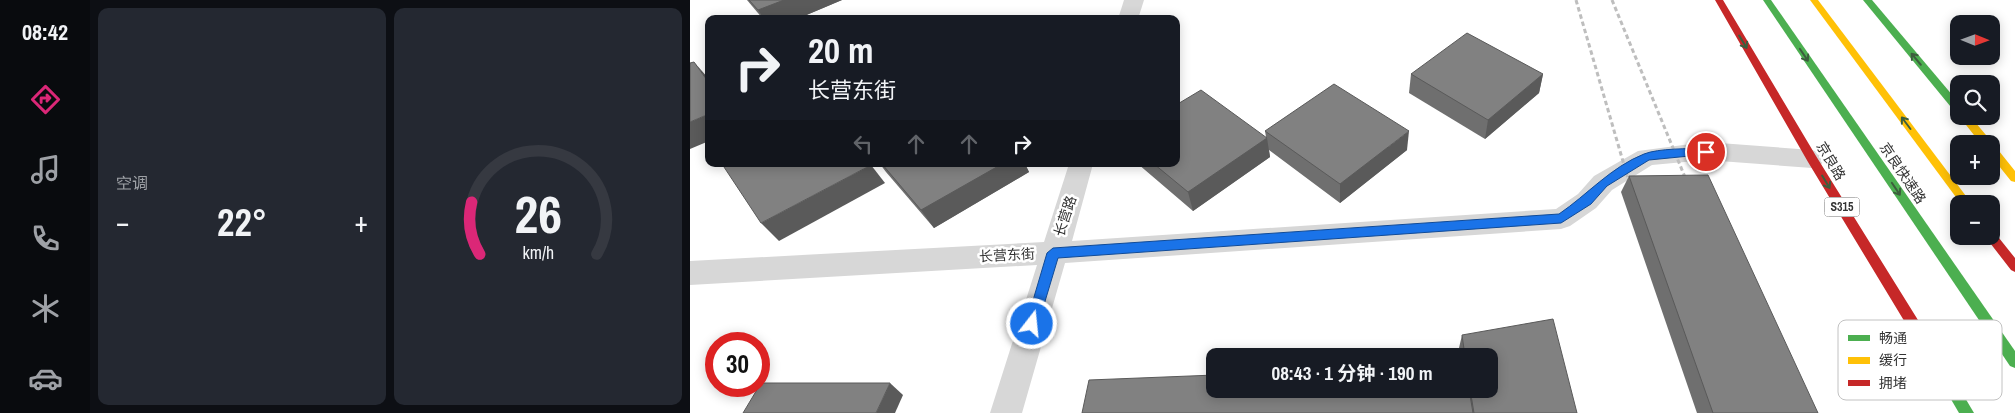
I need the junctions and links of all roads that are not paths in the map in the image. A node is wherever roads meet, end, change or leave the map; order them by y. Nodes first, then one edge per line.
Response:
1 (1134, 0) edge
2 (1719, 0) edge
3 (1767, 0) edge
4 (1814, 0) edge
5 (1867, 0) edge
6 (1129, 15) edge
7 (1950, 99) edge
8 (1971, 125) edge
9 (1980, 135) edge
10 (1812, 159) junction
11 (2000, 160) edge
12 (1081, 167) edge
13 (2015, 178) edge
14 (1960, 195) edge
15 (1998, 245) edge
16 (1053, 253) junction
17 (2015, 268) edge
18 (690, 273) edge
19 (1910, 320) edge
20 (1986, 320) edge
21 (2002, 343) edge
22 (2015, 362) edge
23 (1959, 400) edge
24 (1006, 413) edge
25 (1967, 413) edge

1 - 6 street
2 -> 10 main road, 京良路 / S315
3 -> 20 main road, 京良快速路
14 -> 4 main road
7 -> 5 main road
8 - 9 main road
10 - 16 street, 长营东街
10 -> 19 main road, 京良路 / S315
11 - 13 main road
12 - 16 street, 长营路
15 - 17 main road
16 - 18 street, 长营东街
16 - 24 street, 长营路
21 -> 22 main road, 京良快速路
23 -> 25 main road, 京良路 / S315

